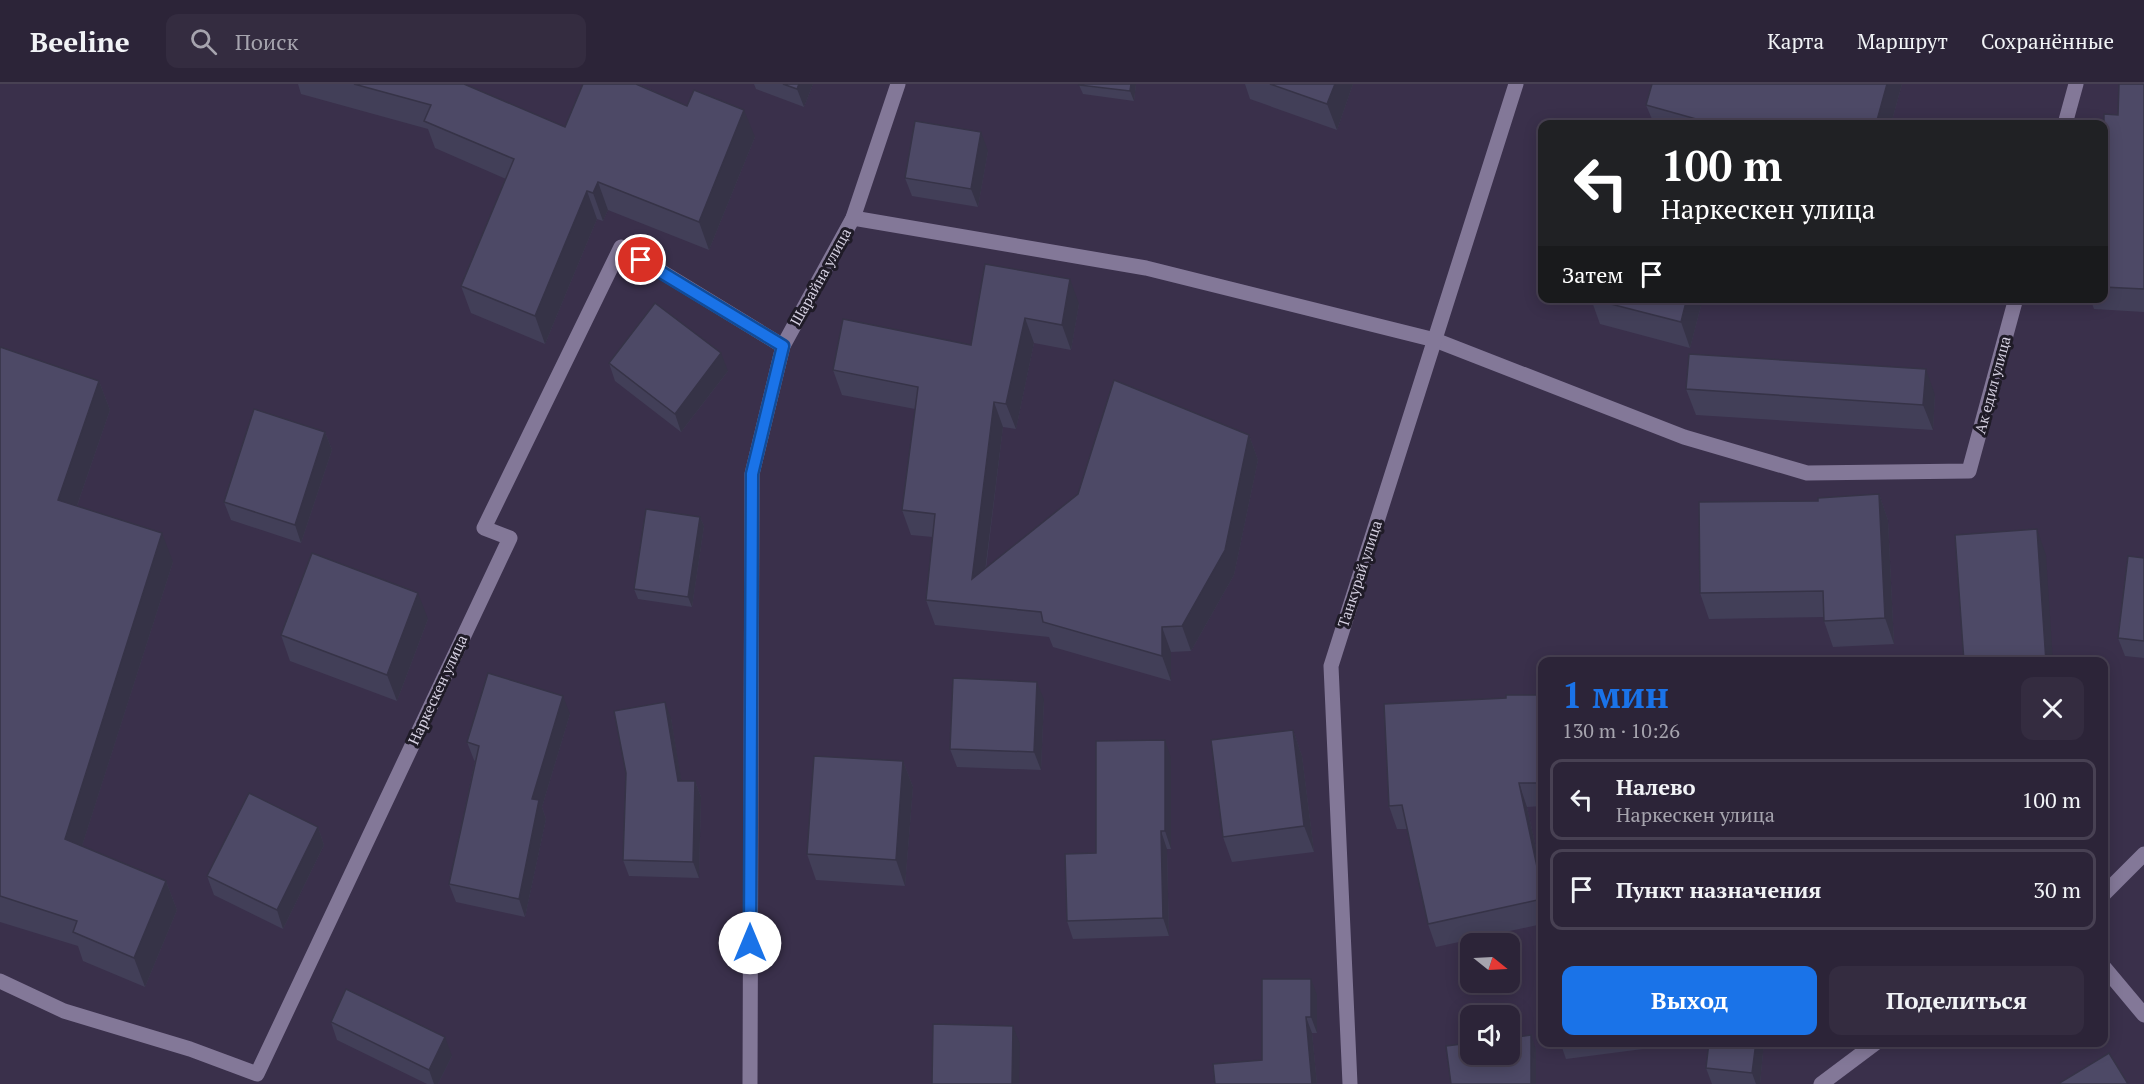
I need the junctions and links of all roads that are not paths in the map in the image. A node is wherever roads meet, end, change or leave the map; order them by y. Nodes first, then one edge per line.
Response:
1 (898, 84) edge
2 (1516, 84) edge
3 (2076, 84) edge
4 (2066, 120) edge
5 (853, 218) junction
6 (2015, 303) edge
7 (1435, 340) junction
8 (783, 346) junction
9 (2144, 854) edge
10 (2108, 890) edge
11 (2108, 972) edge
12 (0, 981) edge
13 (2144, 1015) edge
14 (1870, 1047) edge
15 (750, 1084) edge
16 (1350, 1084) edge
17 (1821, 1084) edge

1 - 5 street, Шарайна улица
2 - 7 street, Танкурай улица
3 - 4 street
5 - 7 street
5 - 8 street, Шарайна улица
6 - 7 street, Ак едил улица
7 - 16 street, Танкурай улица
8 - 12 street, Наркескен улица
8 - 15 street, Шарайна улица
9 - 10 street
11 - 13 street
14 - 17 street

